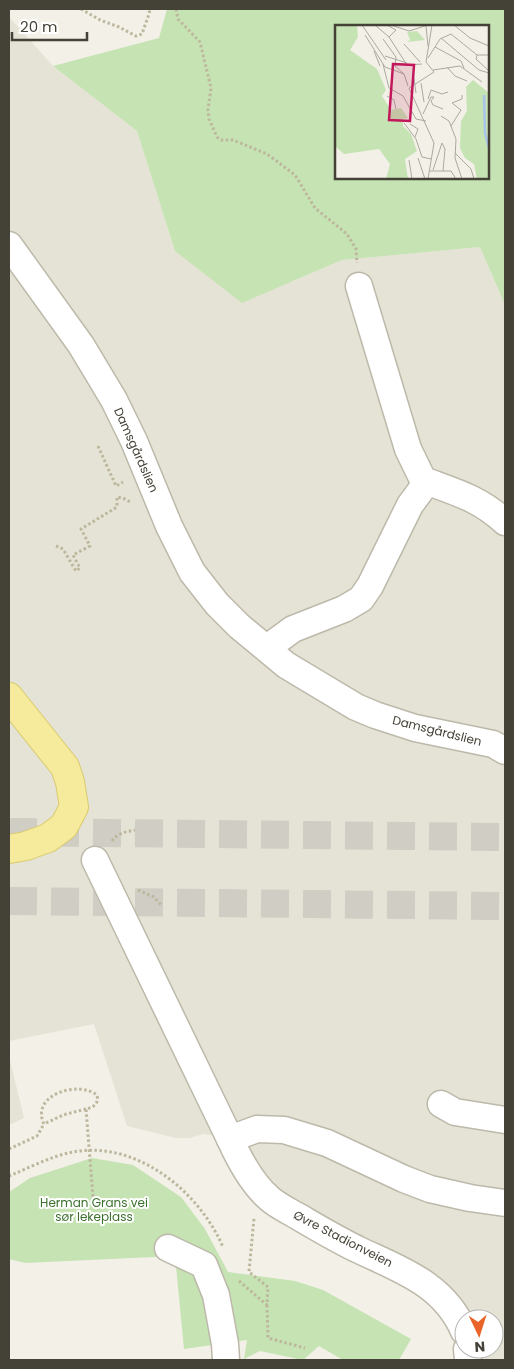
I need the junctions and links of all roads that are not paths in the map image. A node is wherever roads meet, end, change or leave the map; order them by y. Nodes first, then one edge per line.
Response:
1 (9, 245) edge
2 (359, 286) road end
3 (427, 482) junction
4 (505, 522) edge
5 (267, 648) junction
6 (9, 697) edge
7 (505, 751) edge
8 (9, 849) edge
9 (95, 860) dead end
10 (441, 1104) dead end
11 (505, 1120) edge
12 (230, 1138) junction
13 (505, 1203) edge
14 (168, 1248) dead end
15 (454, 1312) edge
16 (226, 1360) edge

1 - 5 street, Damsgårdslien
2 - 3 street
3 - 4 street
3 - 5 street
5 - 7 street, Damsgårdslien
6 - 8 main road
9 - 12 street, Øvre Stadionveien
10 - 11 street
12 - 13 street
12 - 15 street, Øvre Stadionveien
14 - 16 street

